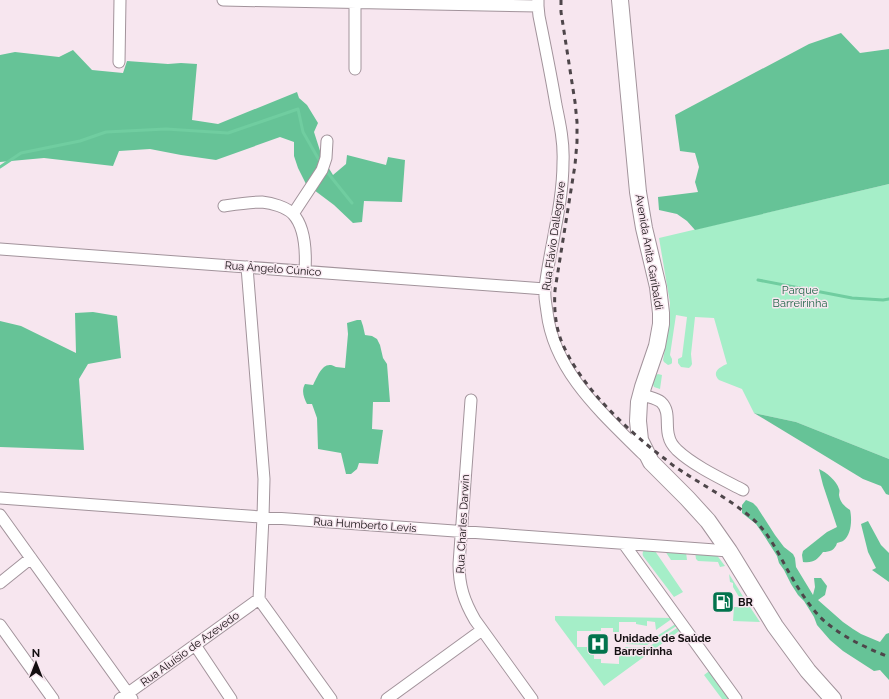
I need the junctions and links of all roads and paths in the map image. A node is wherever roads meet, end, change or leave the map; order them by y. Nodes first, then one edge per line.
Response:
1 (120, 0) edge
2 (223, 0) edge
3 (620, 0) edge
4 (355, 1) edge
5 (538, 3) edge
6 (119, 62) dead end
7 (354, 69) dead end
8 (327, 141) dead end
9 (224, 206) dead end
10 (293, 214) junction
11 (0, 249) edge
12 (247, 267) junction
13 (305, 271) junction
14 (545, 289) junction
15 (641, 394) junction
16 (471, 400) dead end
17 (651, 462) junction
18 (743, 490) dead end
19 (0, 498) edge
20 (0, 515) edge
21 (263, 517) junction
22 (462, 532) junction
23 (624, 544) junction
24 (729, 551) junction
25 (30, 558) junction
26 (0, 583) edge
27 (259, 599) junction
28 (0, 626) edge
29 (482, 630) junction
30 (195, 645) junction
31 (127, 697) edge
32 (53, 699) edge
33 (232, 699) edge
34 (331, 699) edge
35 (387, 699) edge
36 (532, 699) edge
37 (736, 699) edge
38 (833, 699) edge

1 - 6 street
2 - 4 street
3 - 15 main road, Avenida Anita Garibaldi
4 - 5 street
4 - 7 street
5 - 14 street, Rua Flávio Dallegrave
8 - 10 street
9 - 10 street
10 - 13 street
11 - 12 street, Rua Ângelo Cúnico
12 - 13 street, Rua Ângelo Cúnico
12 - 21 street
13 - 14 street, Rua Ângelo Cúnico
14 - 17 street, Rua Flávio Dallegrave
15 - 17 main road, Avenida Anita Garibaldi
15 - 18 street
16 - 22 street, Rua Charles Darwin
17 - 24 main road, Avenida Anita Garibaldi
19 - 21 street, Rua Humberto Levis
20 - 25 street
21 - 22 street, Rua Humberto Levis
21 - 27 street
22 - 23 street, Rua Humberto Levis
22 - 29 street, Rua Charles Darwin
23 - 24 street, Rua Humberto Levis
23 - 37 street
24 - 38 main road, Avenida Anita Garibaldi
25 - 26 street
25 - 31 street
27 - 30 street, Rua Aluísio de Azevedo
27 - 34 street
28 - 32 street
29 - 35 street
29 - 36 street, Rua Charles Darwin
30 - 31 street, Rua Aluísio de Azevedo
30 - 33 street

